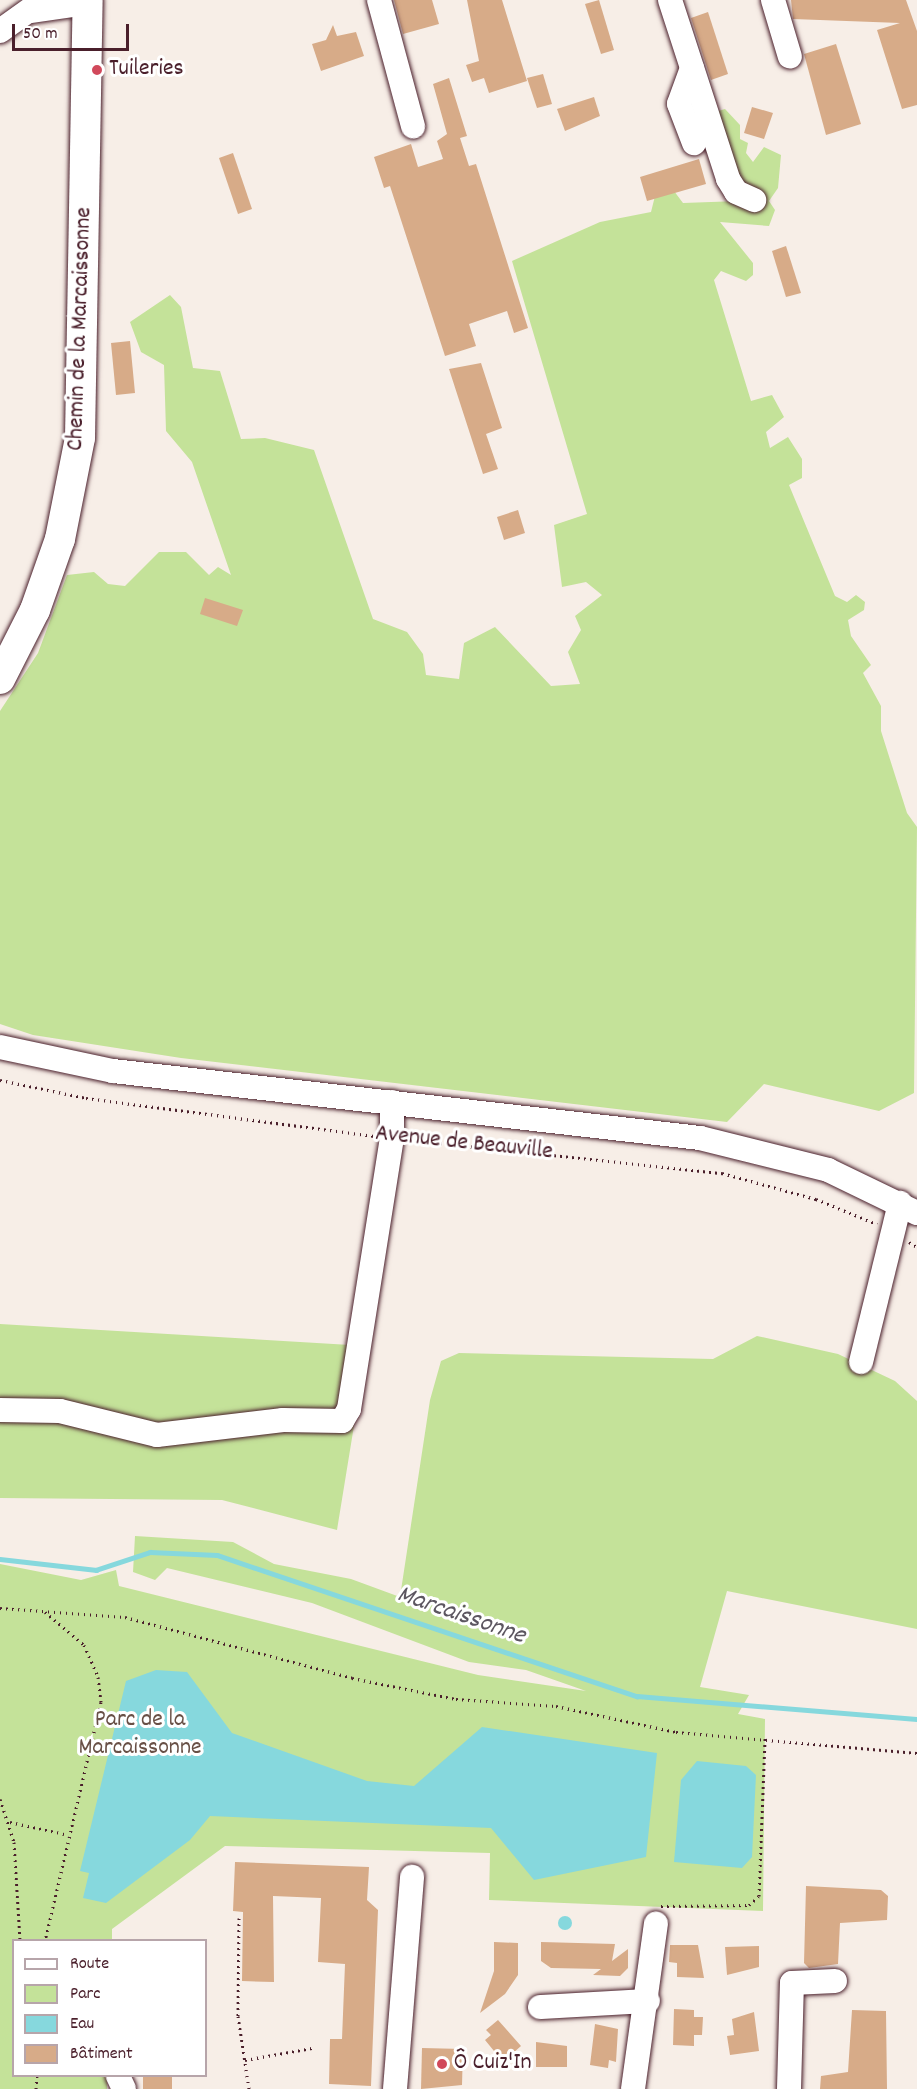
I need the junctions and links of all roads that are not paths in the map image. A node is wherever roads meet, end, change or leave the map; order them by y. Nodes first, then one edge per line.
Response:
1 (379, 0) edge
2 (670, 0) edge
3 (773, 0) edge
4 (88, 2) edge
5 (37, 5) edge
6 (0, 31) edge
7 (790, 57) dead end
8 (692, 68) junction
9 (413, 126) dead end
10 (694, 143) dead end
11 (754, 200) dead end
12 (0, 680) edge
13 (0, 1047) edge
14 (392, 1102) junction
15 (912, 1207) edge
16 (861, 1362) dead end
17 (0, 1410) edge
18 (412, 1877) dead end
19 (656, 1924) road end
20 (835, 1981) dead end
21 (648, 2001) junction
22 (540, 2007) dead end
23 (395, 2089) edge
24 (633, 2089) edge
25 (789, 2089) edge

1 - 9 street
2 - 8 street
3 - 7 street
4 - 5 street
4 - 12 main road, Chemin de la Marcaissonne
5 - 6 street
8 - 10 street
8 - 11 street
13 - 14 street, Avenue de Beauville
14 - 15 street, Avenue de Beauville
14 - 17 street
15 - 16 street
18 - 23 street
19 - 21 street
20 - 25 street
21 - 22 street
21 - 24 street

